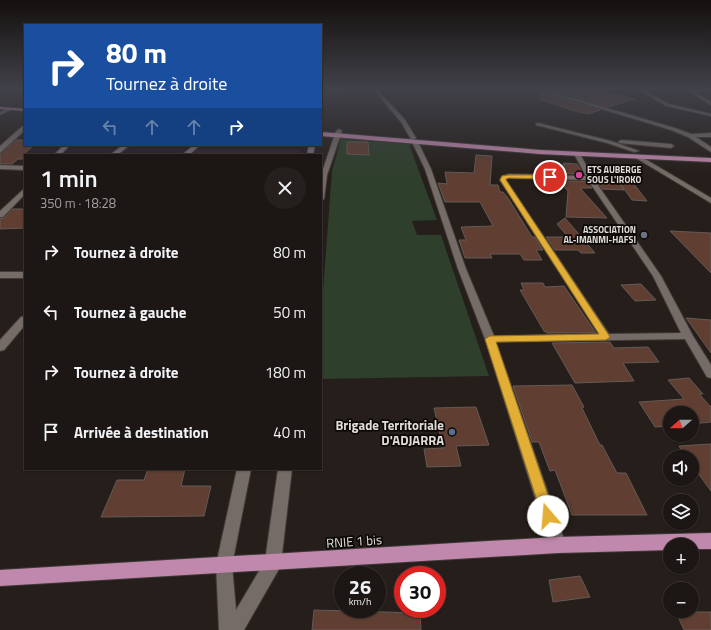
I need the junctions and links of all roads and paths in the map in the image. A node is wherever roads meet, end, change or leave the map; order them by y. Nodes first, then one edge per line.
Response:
1 (401, 118) edge
2 (633, 118) edge
3 (538, 124) dead end
4 (24, 127) edge
5 (322, 130) edge
6 (338, 133) junction
7 (322, 134) edge
8 (711, 135) edge
9 (690, 136) junction
10 (414, 140) junction
11 (609, 142) junction
12 (635, 143) junction
13 (66, 146) edge
14 (126, 146) edge
15 (196, 146) edge
16 (671, 146) dead end
17 (711, 150) edge
18 (0, 151) edge
19 (635, 152) junction
20 (58, 154) edge
21 (114, 154) edge
22 (186, 154) edge
23 (577, 154) junction
24 (711, 154) edge
25 (711, 160) edge
26 (0, 167) edge
27 (24, 168) edge
28 (323, 175) edge
29 (590, 178) junction
30 (322, 187) edge
31 (24, 191) edge
32 (711, 201) edge
33 (0, 215) edge
34 (0, 275) edge
35 (24, 275) edge
36 (24, 320) edge
37 (688, 336) junction
38 (606, 337) junction
39 (490, 339) junction
40 (0, 347) edge
41 (711, 374) edge
42 (244, 470) edge
43 (285, 470) edge
44 (711, 541) edge
45 (558, 545) junction
46 (273, 563) junction
47 (224, 565) junction
48 (0, 578) edge
49 (228, 630) edge
50 (234, 630) edge

1 - 10 street
2 - 9 street
3 - 11 street
4 - 18 street
5 - 6 main road
6 - 7 main road
6 - 10 main road
6 - 28 street
8 - 9 street
9 - 17 street
10 - 19 main road
10 - 23 main road
10 - 39 street
11 - 12 street
11 - 19 street
12 - 16 street
12 - 19 street
13 - 20 street
14 - 21 street
15 - 22 street
19 - 23 main road
19 - 24 main road
19 - 25 main road
19 - 32 street
23 - 29 street
26 - 27 street
28 - 30 street
29 - 37 street
29 - 38 street
31 - 33 street
34 - 35 street
36 - 40 street
37 - 38 street
37 - 41 street
38 - 39 street
39 - 45 street
42 - 47 street
43 - 46 street
44 - 45 main road, RNIE 1 bis
45 - 46 main road, RNIE 1 bis
46 - 47 main road, RNIE 1 bis
46 - 50 street
47 - 48 main road, RNIE 1 bis
47 - 49 street

